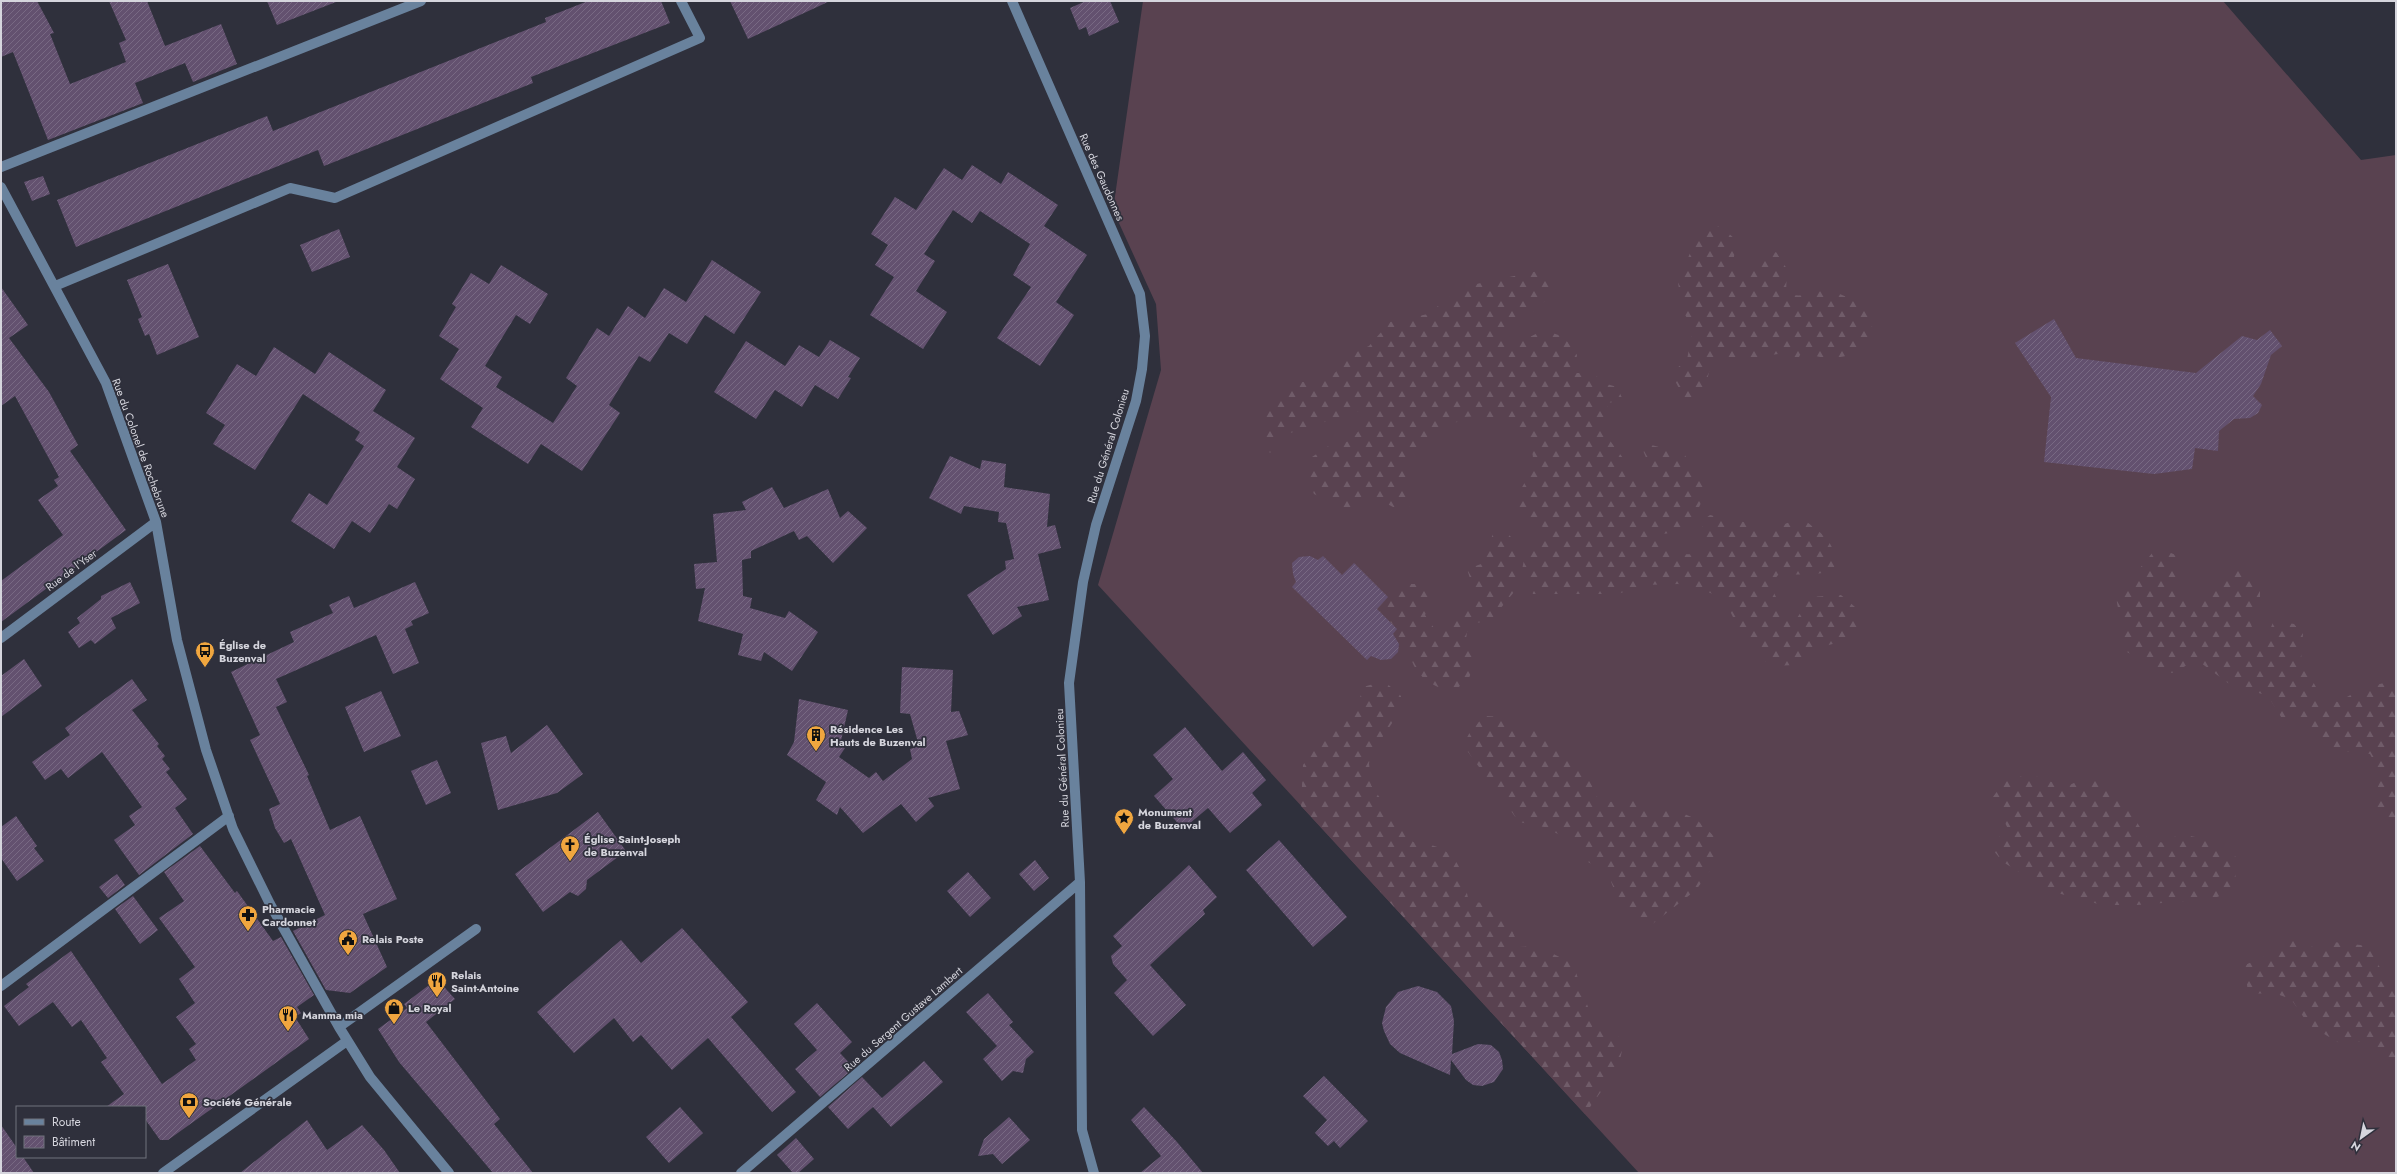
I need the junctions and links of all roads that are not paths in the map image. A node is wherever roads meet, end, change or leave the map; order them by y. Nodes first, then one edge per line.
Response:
1 (421, 1) edge
2 (680, 1) edge
3 (1012, 1) edge
4 (1, 167) edge
5 (1, 187) edge
6 (55, 286) junction
7 (1142, 369) joint
8 (156, 522) junction
9 (1, 638) edge
10 (228, 816) junction
11 (1080, 882) junction
12 (476, 929) dead end
13 (1, 986) edge
14 (339, 1027) junction
15 (347, 1041) junction
16 (163, 1173) edge
17 (450, 1173) edge
18 (742, 1173) edge
19 (1094, 1173) edge

1 - 4 street
2 - 6 street
3 - 7 street, Rue des Gaudonnes
5 - 6 street, Rue du Colonel de Rochebrune
6 - 8 street, Rue du Colonel de Rochebrune
7 - 11 street, Rue du Général Colonieu
8 - 9 street, Rue de l'Yser
8 - 10 street, Rue du Colonel de Rochebrune
10 - 13 street
10 - 14 street, Rue du Colonel de Rochebrune
11 - 18 street, Rue du Sergent Gustave Lambert
11 - 19 street, Rue du Général Colonieu
12 - 14 street
14 - 15 street, Rue du Colonel de Rochebrune
15 - 16 street
15 - 17 street, Rue du Colonel de Rochebrune

